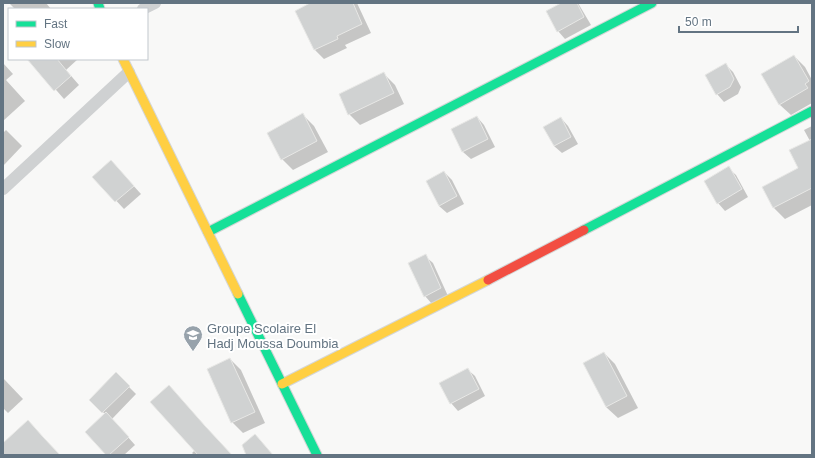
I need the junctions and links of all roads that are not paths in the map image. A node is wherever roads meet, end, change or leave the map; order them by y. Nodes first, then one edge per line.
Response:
1 (155, 3) edge
2 (652, 3) edge
3 (145, 8) edge
4 (123, 60) edge
5 (129, 72) junction
6 (812, 111) edge
7 (3, 188) edge
8 (208, 232) junction
9 (282, 384) junction
10 (318, 455) edge

1 - 3 street
2 - 8 street
4 - 5 street
5 - 7 street
5 - 8 street
6 - 9 street
8 - 9 street
9 - 10 street

